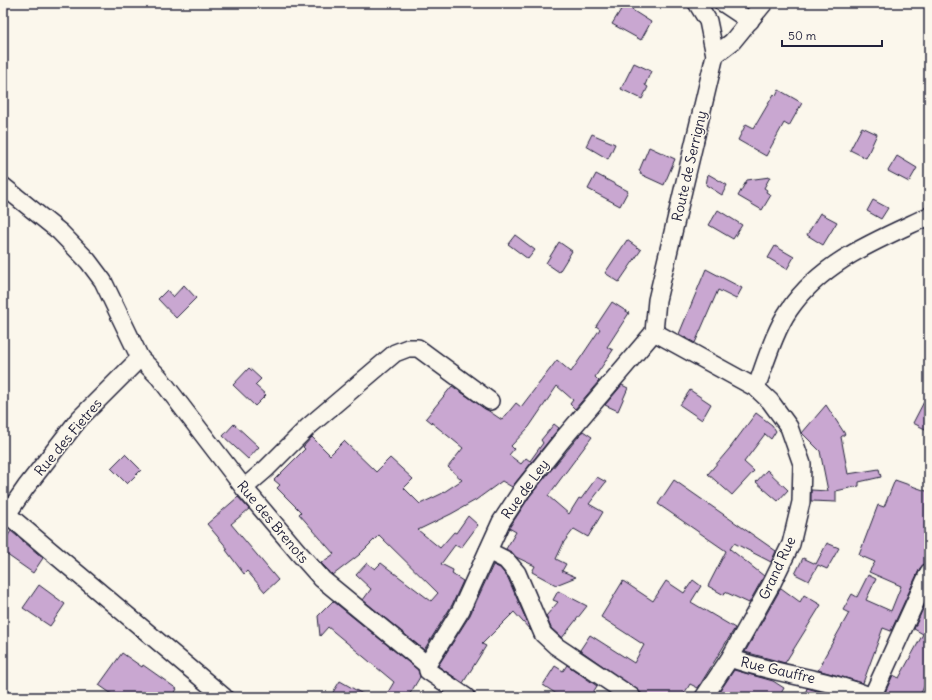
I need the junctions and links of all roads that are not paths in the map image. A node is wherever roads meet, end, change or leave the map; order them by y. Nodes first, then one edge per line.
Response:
1 (723, 3) edge
2 (764, 3) edge
3 (702, 6) edge
4 (750, 21) junction
5 (715, 55) junction
6 (3, 186) edge
7 (929, 216) edge
8 (654, 332) junction
9 (140, 358) junction
10 (756, 388) junction
11 (490, 401) dead end
12 (244, 488) junction
13 (5, 518) edge
14 (488, 551) junction
15 (929, 572) edge
16 (730, 658) junction
17 (427, 664) junction
18 (224, 697) edge
19 (466, 697) edge
20 (632, 697) edge
21 (704, 697) edge
22 (872, 697) edge

1 - 4 street
2 - 4 street
3 - 5 street, Route de Serrigny
4 - 5 street
5 - 8 street, Route de Serrigny
6 - 9 street, Rue des Brenots
7 - 10 street
8 - 10 street, Grand Rue
8 - 14 street, Rue de Ley
9 - 12 street, Rue des Brenots
9 - 13 street, Rue des Fietres
10 - 16 street, Grand Rue
11 - 12 street
12 - 17 street, Rue des Brenots
13 - 18 street
14 - 17 street, Rue de Ley
14 - 20 street
15 - 22 street
16 - 21 street, Grand Rue
16 - 22 street, Rue Gauffre
17 - 19 street, Rue des Brenots

